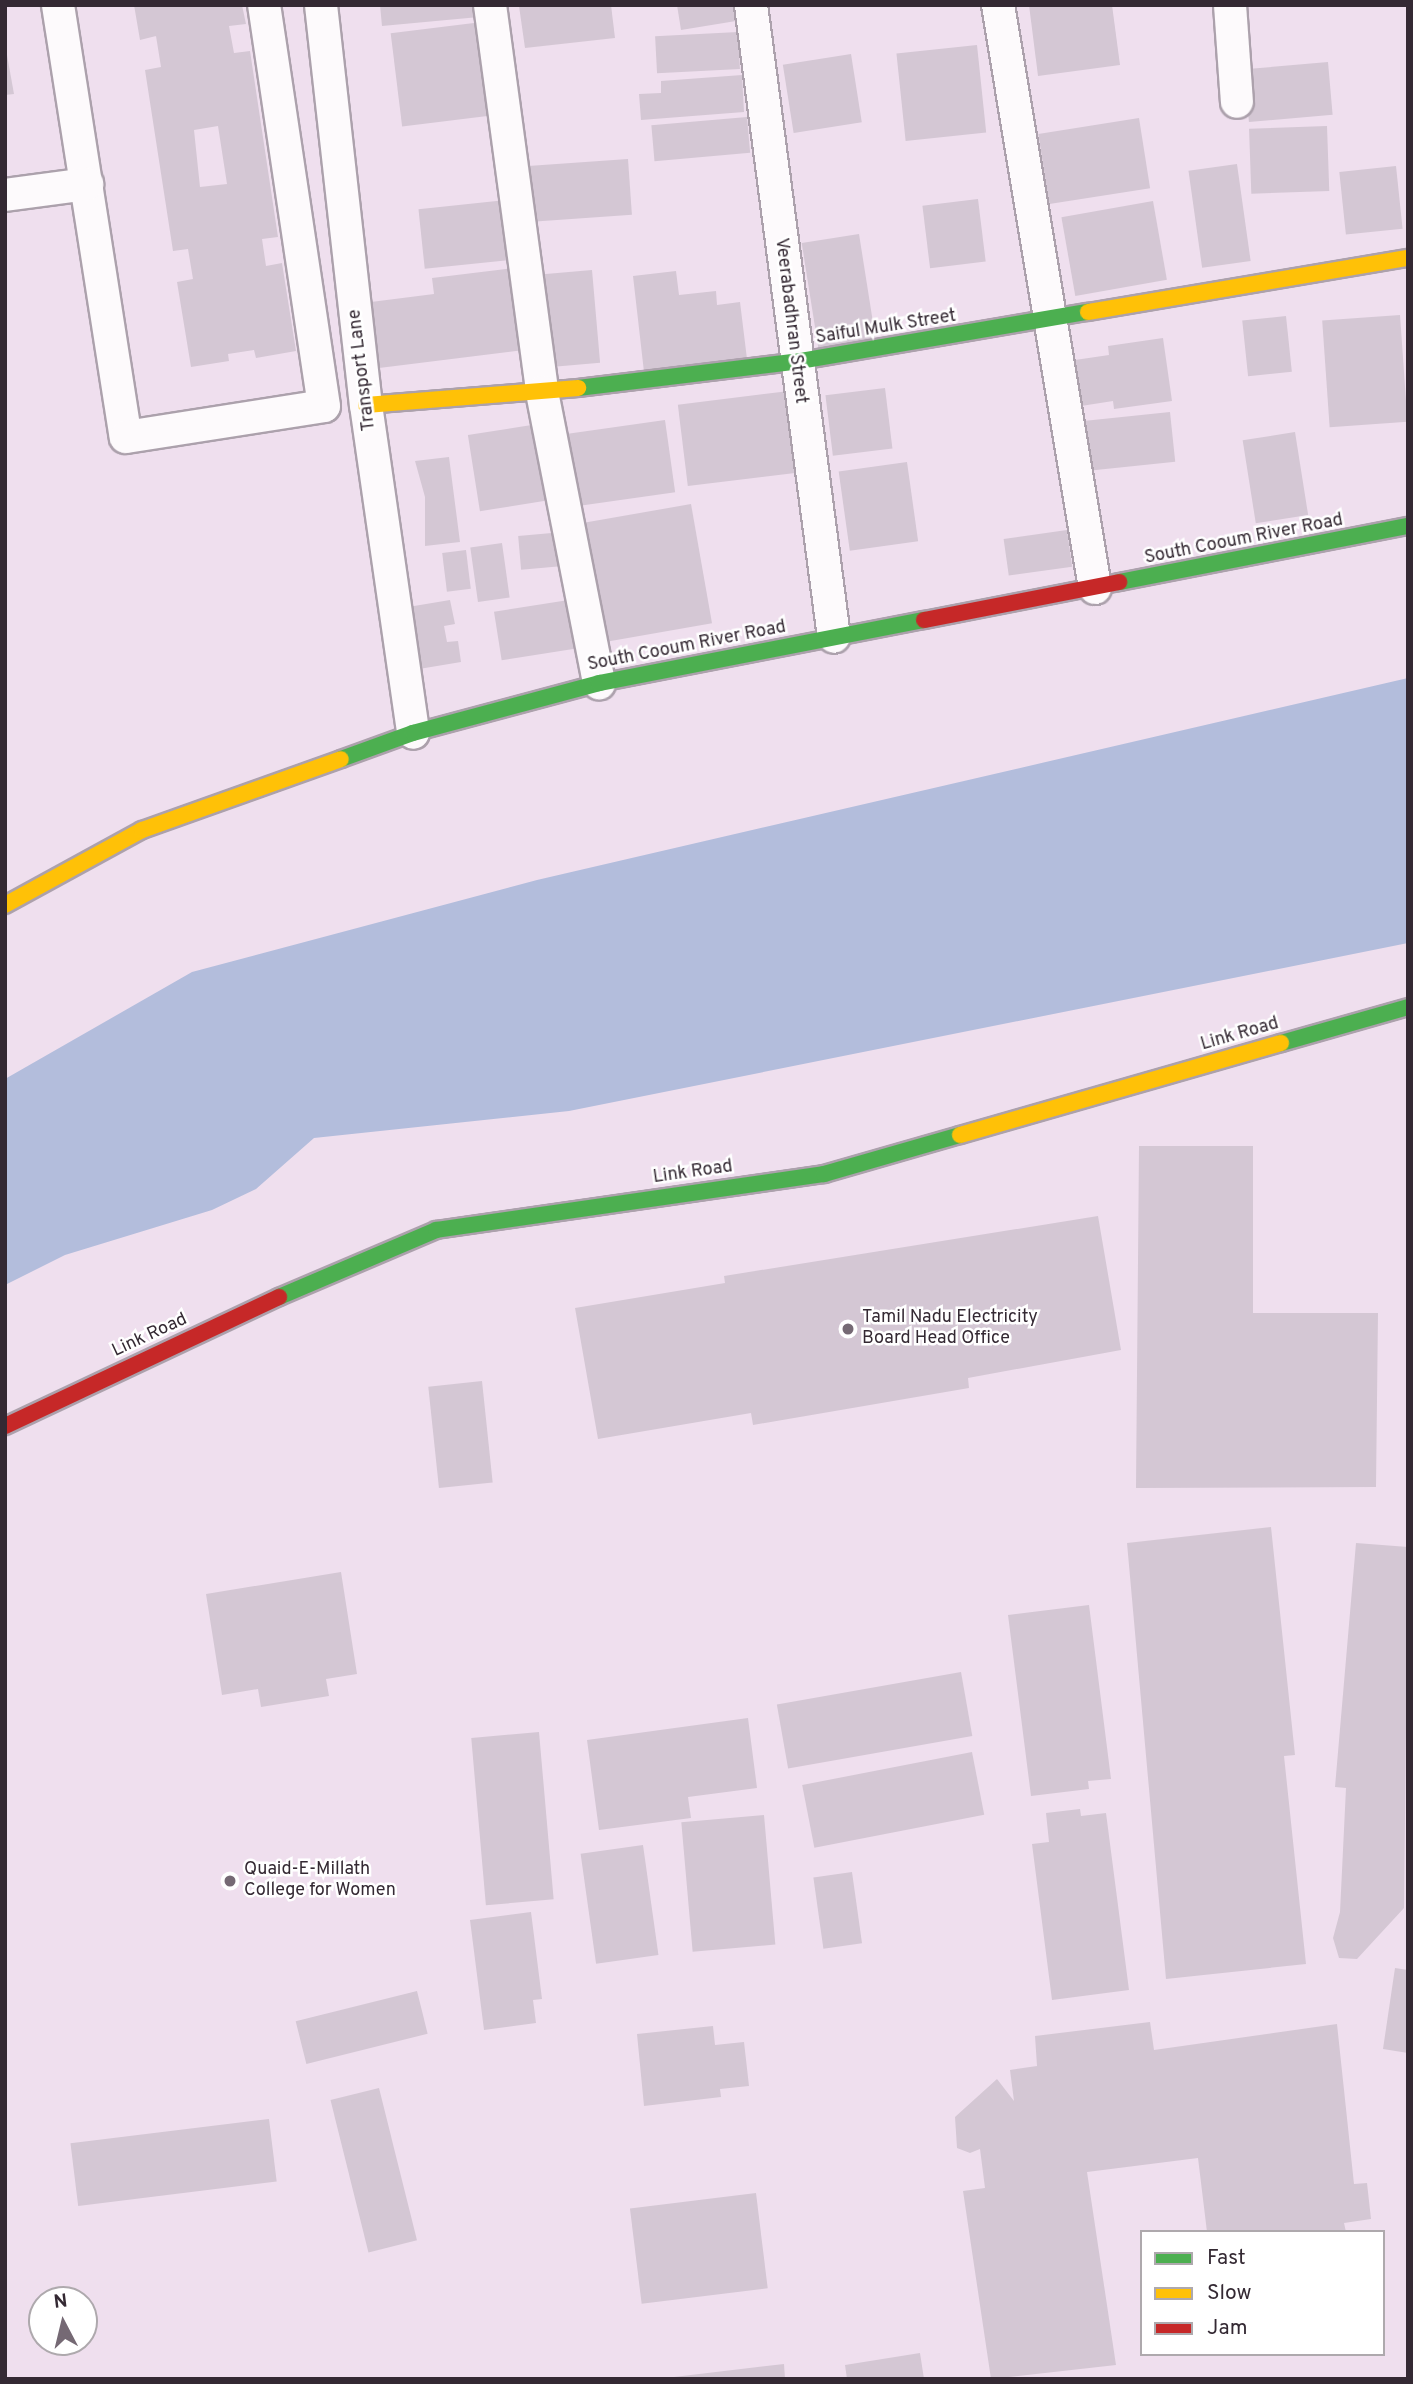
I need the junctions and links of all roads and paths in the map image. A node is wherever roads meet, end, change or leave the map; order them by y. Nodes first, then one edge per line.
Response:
1 (58, 5) edge
2 (264, 5) edge
3 (321, 5) edge
4 (490, 5) edge
5 (751, 5) edge
6 (998, 5) edge
7 (1230, 5) edge
8 (1237, 102) dead end
9 (87, 184) junction
10 (5, 195) edge
11 (1408, 258) edge
12 (1050, 321) junction
13 (794, 362) junction
14 (542, 392) junction
15 (366, 405) junction
16 (1408, 526) edge
17 (1096, 588) junction
18 (834, 637) junction
19 (599, 683) junction
20 (413, 733) junction
21 (5, 905) edge
22 (1408, 1007) edge
23 (5, 1426) edge

1 - 9 street
2 - 9 street
3 - 15 street, Transport Lane
4 - 14 street
5 - 13 street, Veerabadhran Street
6 - 12 street
7 - 8 street
9 - 10 street
11 - 12 street, Saiful Mulk Street
12 - 13 street, Saiful Mulk Street
12 - 17 street
13 - 14 street, Saiful Mulk Street
13 - 18 street, Veerabadhran Street
14 - 15 street, Saiful Mulk Street
14 - 19 street
15 - 20 street, Transport Lane
16 - 17 street, South Cooum River Road
17 - 18 street, South Cooum River Road
18 - 19 street, South Cooum River Road
19 - 20 street, South Cooum River Road
20 - 21 street, South Cooum River Road
22 - 23 street, Link Road

